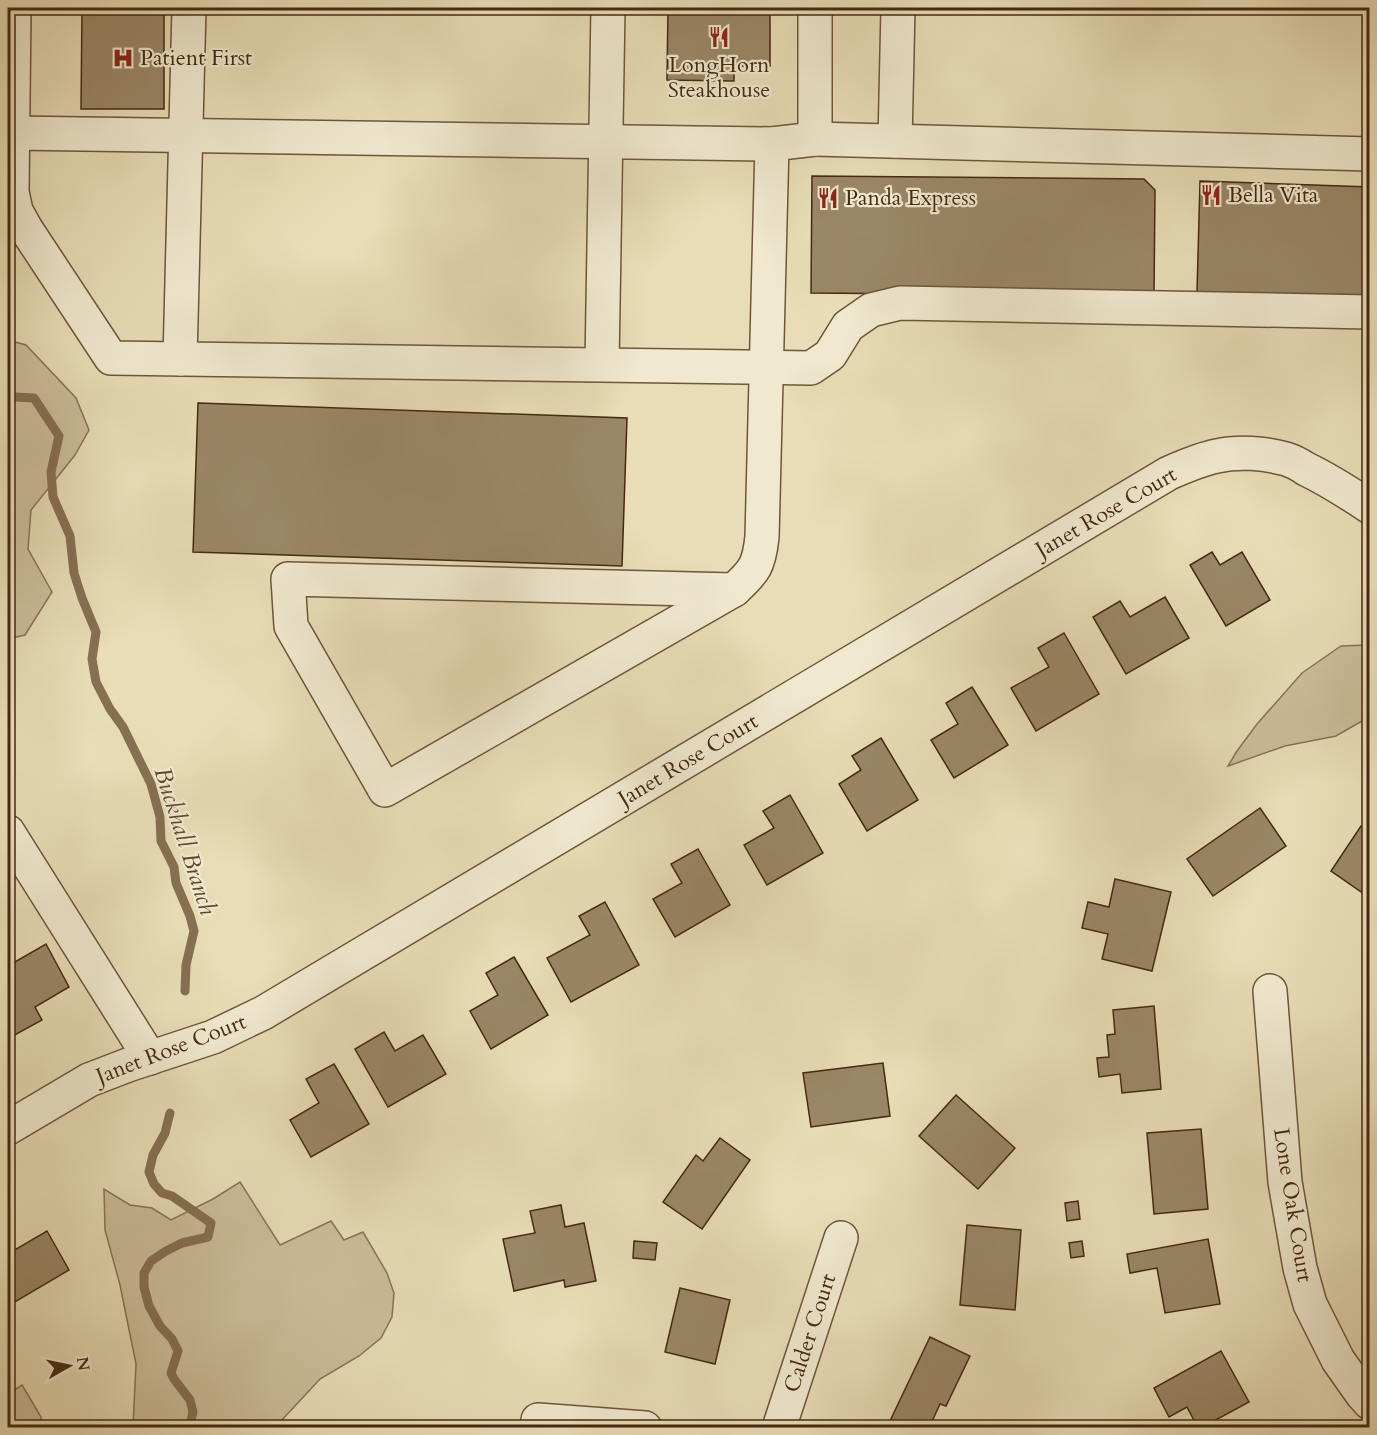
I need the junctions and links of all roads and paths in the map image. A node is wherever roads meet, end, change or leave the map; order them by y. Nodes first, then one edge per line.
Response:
1 (14, 8) edge
2 (189, 8) edge
3 (608, 8) edge
4 (815, 8) edge
5 (898, 8) edge
6 (13, 133) junction
7 (185, 136) junction
8 (815, 138) junction
9 (895, 141) junction
10 (606, 142) junction
11 (772, 144) junction
12 (1370, 154) edge
13 (1370, 312) edge
14 (180, 359) junction
15 (602, 364) junction
16 (766, 367) junction
17 (1370, 507) edge
18 (734, 590) junction
19 (8, 832) edge
20 (1270, 991) dead end
21 (150, 1058) junction
22 (8, 1128) edge
23 (841, 1238) dead end
24 (1370, 1403) edge
25 (538, 1419) dead end
26 (645, 1428) edge
27 (779, 1428) edge

1 - 6 street
2 - 7 street
3 - 10 street
4 - 8 street
5 - 9 street
6 - 7 street
6 - 14 street
7 - 10 street
7 - 14 street
8 - 9 street
8 - 11 street
9 - 12 street
10 - 11 street
10 - 15 street
11 - 16 street
13 - 16 street
14 - 15 street
15 - 16 street
16 - 18 street
17 - 21 street, Janet Rose Court
18 - 18 street
19 - 21 street
20 - 24 street, Lone Oak Court
21 - 22 street, Janet Rose Court
23 - 27 street, Calder Court
25 - 26 street

